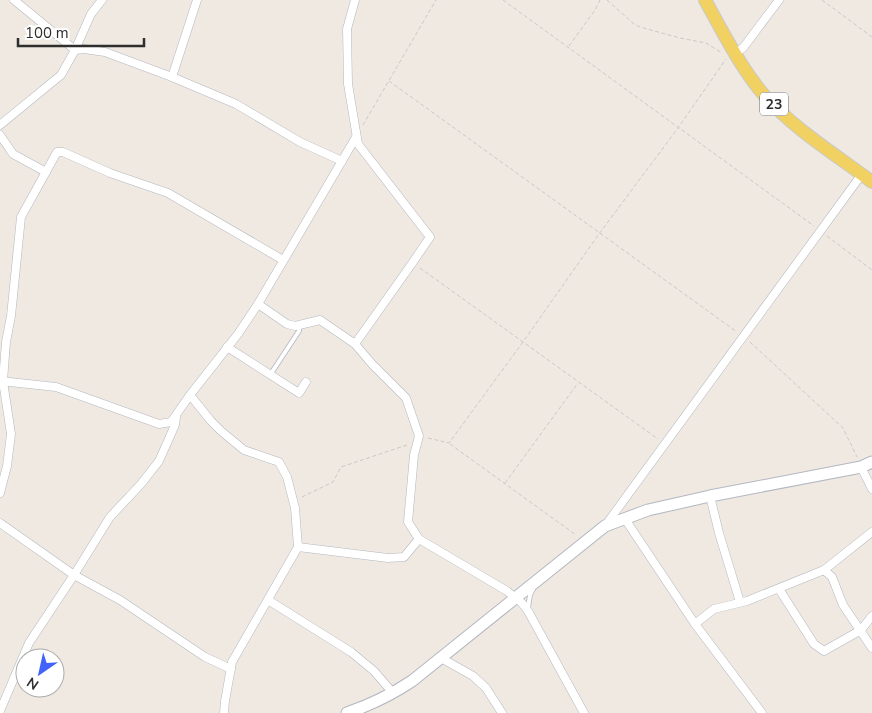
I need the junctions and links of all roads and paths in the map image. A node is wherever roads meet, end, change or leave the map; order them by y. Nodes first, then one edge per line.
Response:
1 (14, 0) edge
2 (102, 0) edge
3 (197, 0) edge
4 (355, 0) edge
5 (436, 0) edge
6 (503, 0) edge
7 (600, 0) edge
8 (607, 0) edge
9 (705, 0) edge
10 (779, 0) edge
11 (822, 0) edge
12 (872, 37) edge
13 (568, 47) junction
14 (75, 50) junction
15 (732, 55) junction
16 (172, 77) junction
17 (389, 82) junction
18 (0, 124) edge
19 (678, 128) junction
20 (0, 135) edge
21 (356, 137) junction
22 (342, 161) junction
23 (46, 172) junction
24 (867, 178) edge
25 (821, 231) junction
26 (599, 234) junction
27 (283, 260) junction
28 (414, 262) junction
29 (872, 270) edge
30 (258, 304) junction
31 (300, 324) junction
32 (743, 336) junction
33 (523, 342) junction
34 (355, 344) junction
35 (227, 347) junction
36 (270, 375) junction
37 (2, 381) edge
38 (306, 382) dead end
39 (578, 382) junction
40 (190, 395) junction
41 (177, 414) junction
42 (418, 439) junction
43 (449, 444) junction
44 (665, 444) junction
45 (867, 464) edge
46 (504, 483) junction
47 (872, 489) edge
48 (0, 493) edge
49 (710, 496) junction
50 (294, 501) junction
51 (625, 519) junction
52 (0, 523) edge
53 (605, 526) junction
54 (872, 532) edge
55 (419, 539) junction
56 (585, 542) junction
57 (298, 547) junction
58 (824, 570) junction
59 (74, 575) junction
60 (539, 578) junction
61 (779, 589) junction
62 (515, 598) junction
63 (268, 600) junction
64 (740, 602) junction
65 (528, 610) junction
66 (872, 616) edge
67 (695, 624) junction
68 (860, 630) junction
69 (872, 648) edge
70 (441, 658) junction
71 (231, 669) junction
72 (393, 693) junction
73 (0, 711) edge
74 (224, 713) edge
75 (347, 713) edge
76 (502, 713) edge
77 (584, 713) edge
78 (762, 713) edge

1 - 14 street
2 - 14 street
3 - 16 street
4 - 21 street
5 - 17 path
6 - 13 path
7 - 13 path
8 - 15 path
9 - 15 main road, 23
10 - 15 street
11 - 12 path
13 - 19 path
14 - 16 street
14 - 18 street
15 - 19 path
15 - 24 main road, 23
16 - 22 street
17 - 21 path
17 - 26 path
19 - 25 path
19 - 26 path
20 - 23 street
21 - 22 street
21 - 28 street
22 - 27 street
23 - 27 street
23 - 37 street
24 - 25 street
25 - 29 path
25 - 32 street
26 - 32 path
26 - 33 path
27 - 30 street
28 - 33 path
28 - 34 street
30 - 31 street
30 - 35 street
31 - 34 street
31 - 36 lane
32 - 44 street
32 - 45 path
33 - 39 path
33 - 43 path
34 - 42 street
35 - 36 street
35 - 40 street
36 - 38 street
37 - 41 street
37 - 48 street
39 - 44 path
39 - 46 path
40 - 41 street
40 - 50 street
41 - 59 street
42 - 43 path
42 - 50 path
42 - 55 street
43 - 46 path
44 - 53 street
45 - 47 street
45 - 49 street
46 - 56 path
49 - 51 street
49 - 64 street
50 - 57 street
51 - 53 street
51 - 67 street
52 - 59 street
53 - 56 street
54 - 58 street
55 - 57 street
55 - 62 street
56 - 60 street
57 - 63 street
58 - 61 street
58 - 68 street
59 - 71 street
59 - 73 street
60 - 62 street
60 - 65 lane
61 - 64 street
61 - 68 street
62 - 65 street
62 - 70 street
63 - 71 street
63 - 72 street
64 - 67 street
65 - 77 street
66 - 68 street
67 - 78 street
68 - 69 street
70 - 72 street
70 - 76 street
71 - 74 street
72 - 75 street

